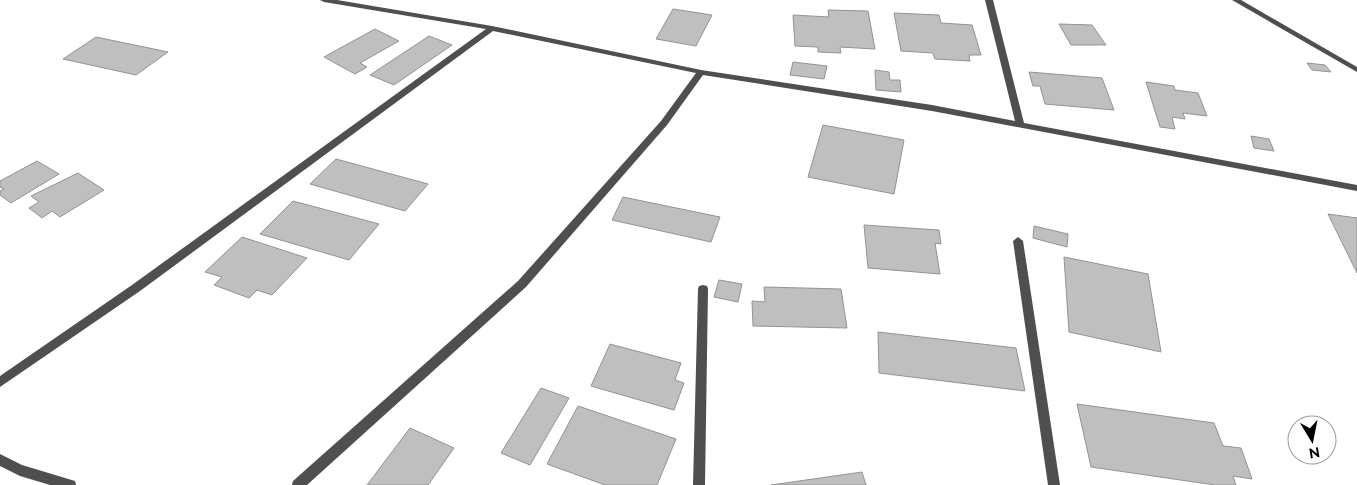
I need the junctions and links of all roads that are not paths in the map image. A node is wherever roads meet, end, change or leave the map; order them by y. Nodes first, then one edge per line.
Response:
1 (324, 0) edge
2 (989, 0) edge
3 (1236, 0) edge
4 (492, 28) junction
5 (1357, 70) edge
6 (701, 72) junction
7 (1020, 125) junction
8 (1357, 188) edge
9 (1018, 241) dead end
10 (703, 290) dead end
11 (0, 382) edge
12 (0, 460) edge
13 (70, 485) edge
14 (298, 485) edge
15 (699, 485) edge
16 (1054, 485) edge

1 - 4 street
2 - 7 street
3 - 5 street
4 - 6 street
4 - 11 street
6 - 7 street
6 - 14 street
7 - 8 street
9 - 16 street
10 - 15 street
12 - 13 street

